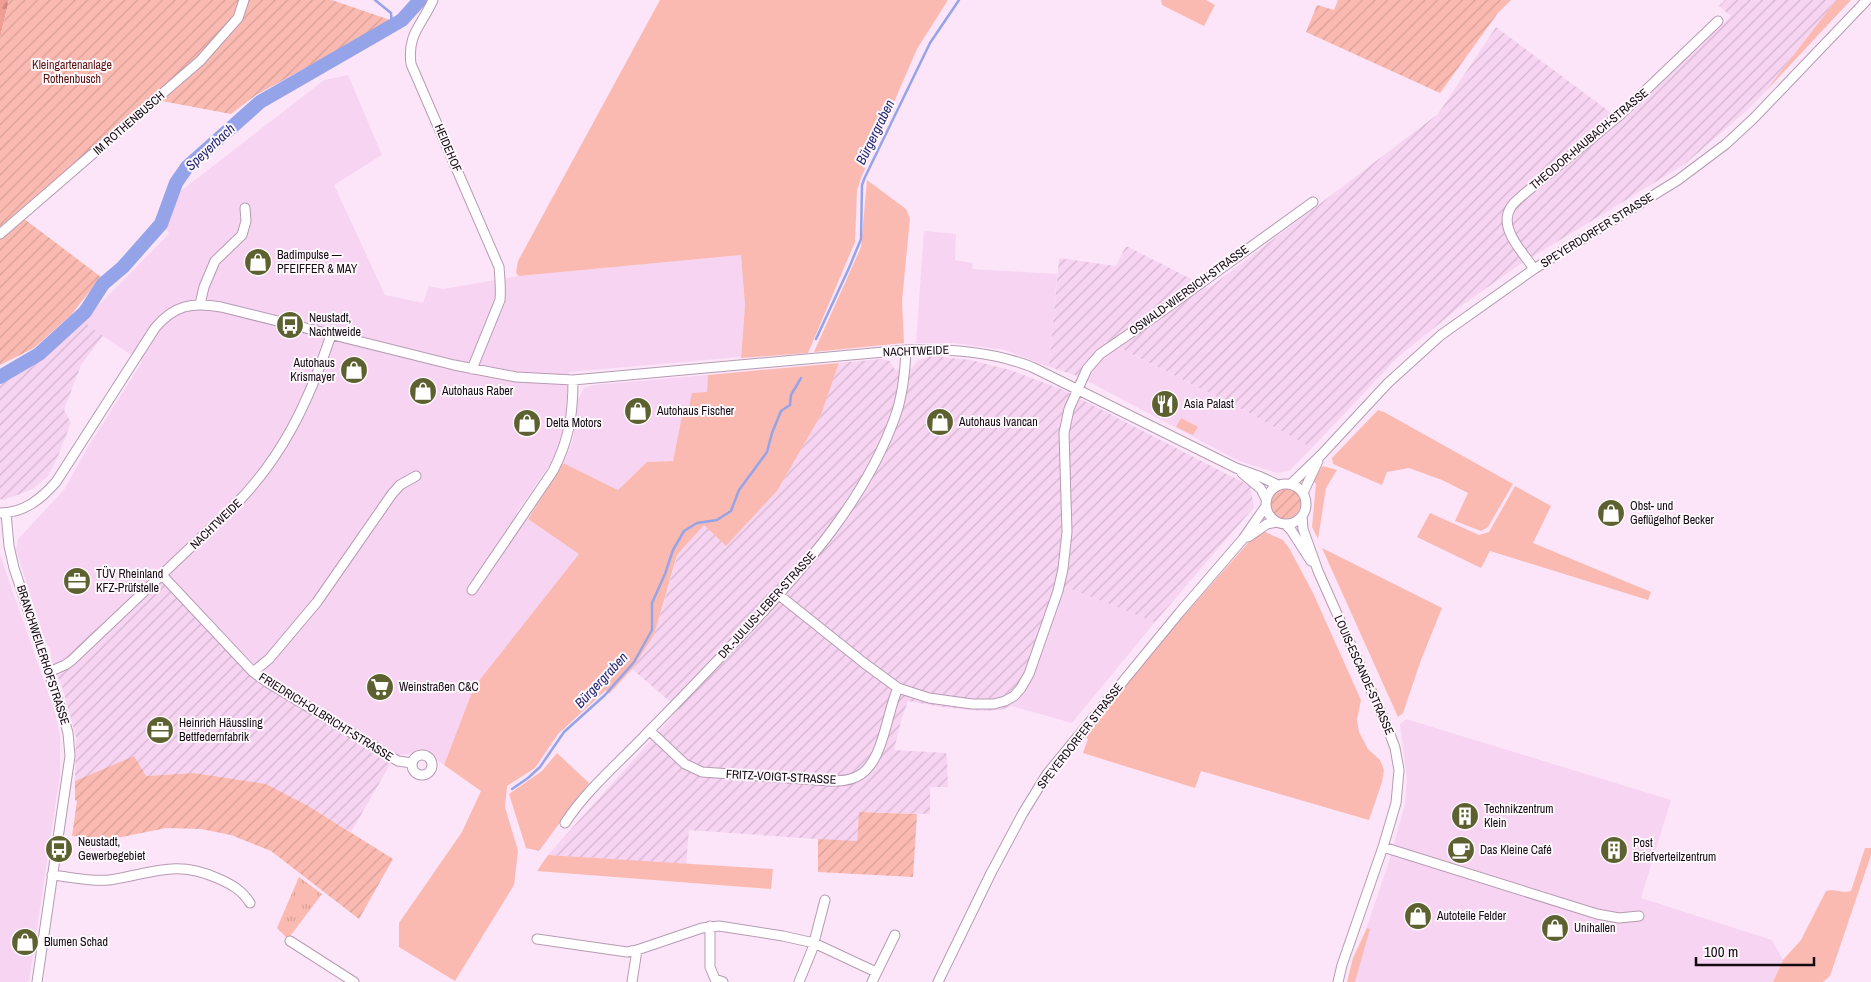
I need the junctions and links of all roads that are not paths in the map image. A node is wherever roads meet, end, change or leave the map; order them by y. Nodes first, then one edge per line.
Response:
1 (244, 0) edge
2 (433, 0) edge
3 (1868, 0) edge
4 (1718, 21) dead end
5 (1313, 202) dead end
6 (245, 208) dead end
7 (0, 234) edge
8 (1534, 269) junction
9 (200, 304) junction
10 (331, 335) junction
11 (906, 350) junction
12 (472, 369) junction
13 (573, 380) junction
14 (1078, 389) junction
15 (1322, 454) junction
16 (1236, 468) junction
17 (416, 476) dead end
18 (1291, 484) junction
19 (1278, 486) junction
20 (1303, 493) junction
21 (1266, 503) junction
22 (3, 513) edge
23 (1302, 516) junction
24 (1281, 523) junction
25 (1243, 539) junction
26 (1318, 571) junction
27 (162, 575) junction
28 (472, 590) dead end
29 (779, 595) junction
30 (49, 672) junction
31 (253, 672) junction
32 (898, 688) junction
33 (650, 731) junction
34 (412, 763) dead end
35 (565, 823) dead end
36 (1383, 846) junction
37 (52, 875) junction
38 (825, 900) dead end
39 (250, 903) dead end
40 (1639, 916) dead end
41 (710, 926) junction
42 (895, 935) dead end
43 (537, 938) dead end
44 (290, 941) dead end
45 (814, 943) junction
46 (637, 950) junction
47 (876, 972) junction
48 (37, 982) edge
49 (354, 982) edge
50 (632, 982) edge
51 (723, 982) edge
52 (799, 982) edge
53 (872, 982) edge
54 (938, 982) edge
55 (1338, 982) edge

1 - 7 street, IM ROTHENBUSCH
2 - 12 street, HEIDEHOF
3 - 8 street, SPEYERDORFER STRASSE
4 - 8 street, THEODOR-HAUBACH-STRASSE
5 - 14 street, OSWALD-WIERSICH-STRASSE
6 - 9 street
8 - 15 street, SPEYERDORFER STRASSE
9 - 10 street, NACHTWEIDE
9 - 22 street, NACHTWEIDE
10 - 12 street, NACHTWEIDE
10 - 27 street, NACHTWEIDE
11 - 13 street, NACHTWEIDE
11 - 14 street, NACHTWEIDE
11 - 29 street, DR.-JULIUS-LEBER-STRASSE
12 - 13 street, NACHTWEIDE
13 - 28 street
14 - 16 street, NACHTWEIDE
14 - 32 street, OSWALD-WIERSICH-STRASSE
15 - 18 street, SPEYERDORFER STRASSE
15 - 20 street, SPEYERDORFER STRASSE
16 - 19 street, NACHTWEIDE
16 - 21 street, NACHTWEIDE
17 - 31 street
18 - 19 street
18 - 20 street
19 - 21 street
20 - 23 street
21 - 24 street
21 - 25 street, SPEYERDORFER STRASSE
22 - 30 street, BRANCHWEILERHOFSTRASSE
23 - 24 street
23 - 26 street, LOUIS-ESCANDE-STRASSE
24 - 25 street, SPEYERDORFER STRASSE
24 - 26 street, LOUIS-ESCANDE-STRASSE
25 - 54 street, SPEYERDORFER STRASSE
26 - 36 street, LOUIS-ESCANDE-STRASSE
27 - 30 street, NACHTWEIDE
27 - 31 street, FRIEDRICH-OLBRICHT-STRASSE
29 - 32 street, OSWALD-WIERSICH-STRASSE
29 - 33 street, DR.-JULIUS-LEBER-STRASSE
30 - 37 street, BRANCHWEILERHOFSTRASSE
31 - 34 street, FRIEDRICH-OLBRICHT-STRASSE
32 - 33 street, FRITZ-VOIGT-STRASSE
33 - 35 street, DR.-JULIUS-LEBER-STRASSE
36 - 40 street
36 - 55 street, LOUIS-ESCANDE-STRASSE
37 - 39 street
37 - 48 street, BRANCHWEILERHOFSTRASSE
38 - 45 street
41 - 45 street
41 - 46 street
41 - 51 street
42 - 47 street
43 - 46 street
44 - 49 street
45 - 47 street
45 - 52 street
46 - 50 street
47 - 53 street

